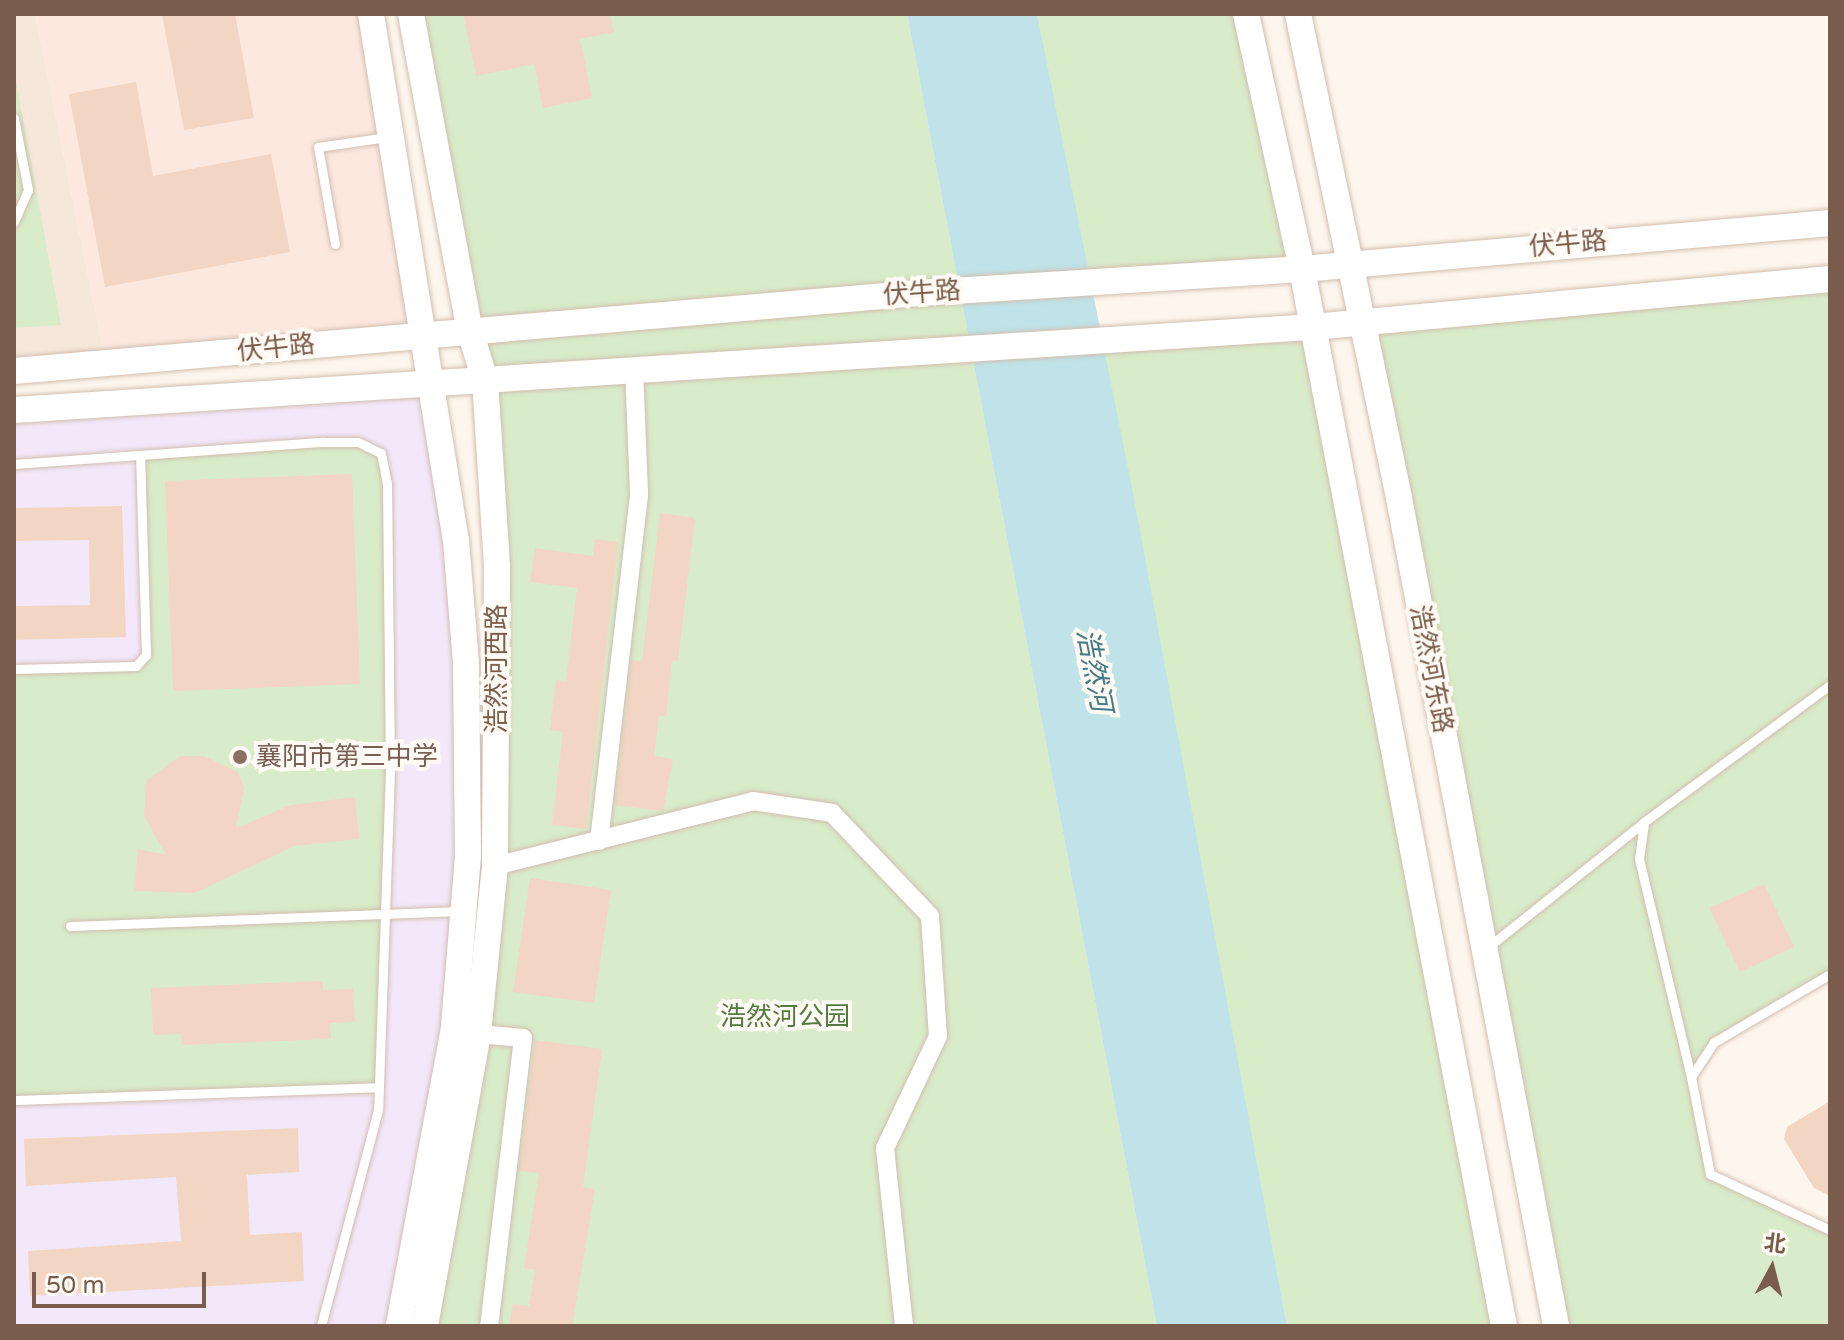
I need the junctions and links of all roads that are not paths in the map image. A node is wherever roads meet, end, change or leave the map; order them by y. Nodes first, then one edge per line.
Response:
1 (371, 14) edge
2 (411, 14) edge
3 (1246, 14) edge
4 (1298, 14) edge
5 (14, 118) edge
6 (391, 136) junction
7 (14, 222) edge
8 (1830, 223) edge
9 (335, 244) dead end
10 (1350, 262) junction
11 (1302, 269) junction
12 (1830, 279) edge
13 (1362, 321) junction
14 (1313, 327) junction
15 (470, 331) junction
16 (422, 334) junction
17 (634, 370) junction
18 (14, 371) edge
19 (485, 380) junction
20 (430, 383) junction
21 (14, 410) edge
22 (140, 455) junction
23 (14, 464) edge
24 (14, 669) edge
25 (1830, 685) edge
26 (1644, 822) junction
27 (599, 841) junction
28 (495, 866) junction
29 (463, 911) junction
30 (387, 914) junction
31 (70, 926) dead end
32 (1484, 950) junction
33 (1830, 974) edge
34 (478, 1034) junction
35 (1691, 1077) junction
36 (379, 1087) junction
37 (14, 1100) edge
38 (1830, 1230) edge
39 (321, 1326) edge
40 (399, 1326) edge
41 (425, 1326) edge
42 (489, 1326) edge
43 (904, 1326) edge
44 (1504, 1326) edge
45 (1556, 1326) edge

1 - 6 street, 浩然河西路
2 - 15 street, 浩然河西路
3 - 11 street, 浩然河东路
4 - 10 street, 浩然河东路
5 - 7 lane
6 - 9 lane
6 - 16 street, 浩然河西路
8 - 10 street, 伏牛路
10 - 11 street, 伏牛路
10 - 13 street, 浩然河东路
11 - 14 street, 浩然河东路
11 - 15 street, 伏牛路
12 - 13 street
13 - 14 street
13 - 32 street, 浩然河东路
14 - 17 street
14 - 44 street, 浩然河东路
15 - 16 street, 伏牛路
15 - 19 street, 浩然河西路
16 - 18 street, 伏牛路
16 - 20 street, 浩然河西路
17 - 19 street
17 - 27 street
19 - 20 street
19 - 28 street, 浩然河西路
20 - 21 street
20 - 29 street, 浩然河西路
22 - 23 lane
22 - 24 lane
22 - 30 lane
25 - 26 lane
26 - 32 lane
26 - 35 lane
27 - 28 street
27 - 43 street
28 - 34 street, 浩然河西路
29 - 30 lane
29 - 40 street, 浩然河西路
30 - 31 lane
30 - 36 lane
32 - 45 street, 浩然河东路
33 - 35 lane
34 - 41 street, 浩然河西路
34 - 42 street
35 - 38 lane
36 - 37 lane
36 - 39 lane

